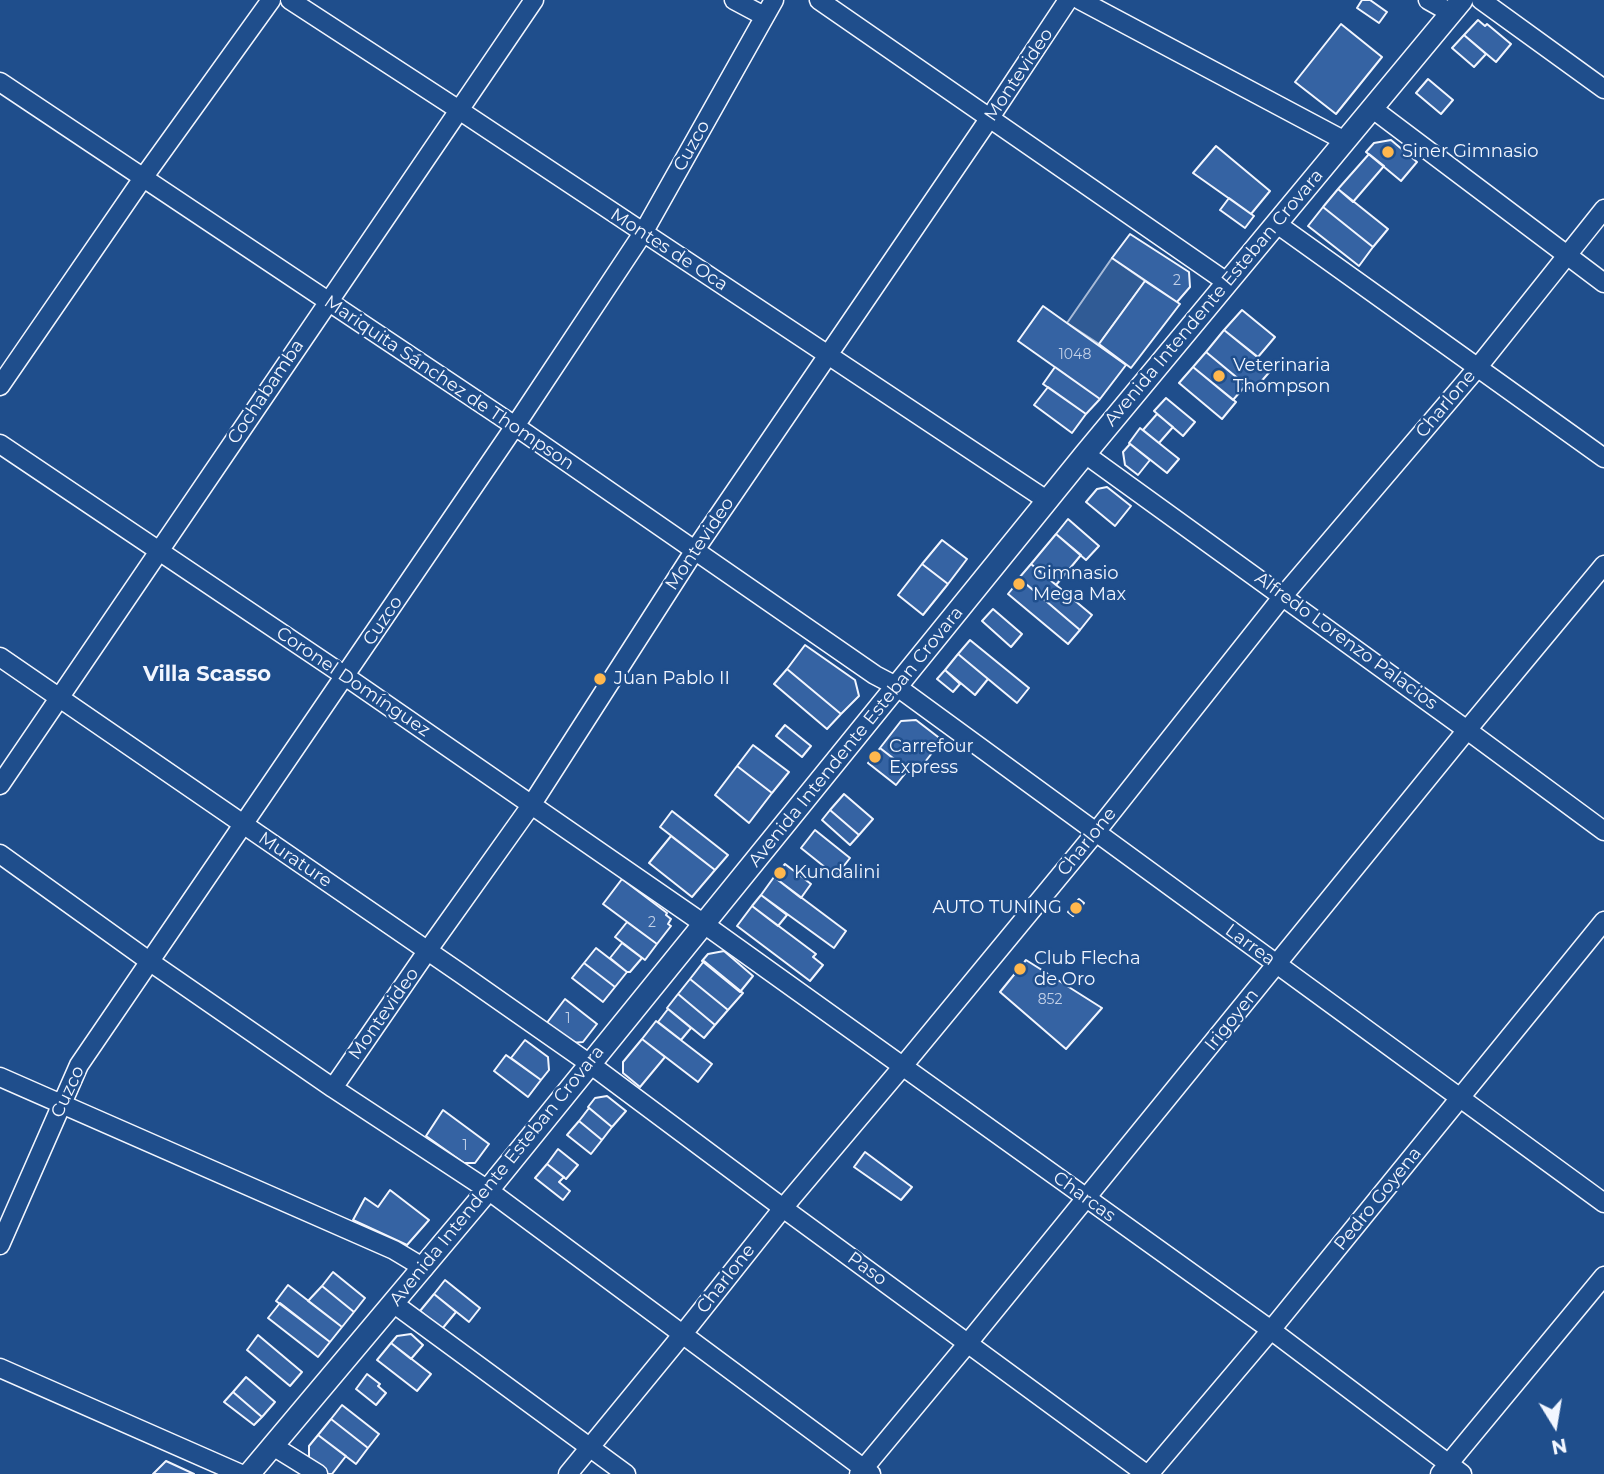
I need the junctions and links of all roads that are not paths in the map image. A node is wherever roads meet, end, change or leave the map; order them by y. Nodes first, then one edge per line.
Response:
1 (271, 0) edge
2 (290, 0) edge
3 (534, 0) edge
4 (734, 0) edge
5 (774, 0) edge
6 (819, 0) edge
7 (1068, 0) edge
8 (1080, 0) edge
9 (1427, 0) edge
10 (1480, 0) edge
11 (1456, 7) edge
12 (764, 16) junction
13 (0, 82) edge
14 (1604, 89) edge
15 (1373, 109) junction
16 (459, 110) junction
17 (989, 119) junction
18 (1345, 141) junction
19 (143, 178) junction
20 (1604, 209) edge
21 (1277, 224) junction
22 (643, 233) junction
23 (1567, 257) junction
24 (1228, 283) junction
25 (1604, 283) edge
26 (327, 302) junction
27 (829, 355) junction
28 (1478, 367) junction
29 (0, 386) edge
30 (515, 426) junction
31 (0, 444) edge
32 (1086, 454) junction
33 (1604, 458) edge
34 (1048, 501) junction
35 (695, 550) junction
36 (159, 551) junction
37 (1604, 565) edge
38 (1283, 596) junction
39 (0, 657) edge
40 (345, 676) junction
41 (896, 686) junction
42 (60, 698) junction
43 (1468, 730) junction
44 (0, 785) edge
45 (532, 804) junction
46 (243, 824) junction
47 (1604, 831) edge
48 (1096, 832) junction
49 (0, 854) edge
50 (1604, 921) edge
51 (704, 924) junction
52 (428, 950) junction
53 (149, 961) junction
54 (1277, 965) junction
55 (590, 1064) junction
56 (903, 1066) junction
57 (0, 1077) edge
58 (333, 1088) junction
59 (1460, 1099) junction
60 (62, 1104) junction
61 (488, 1190) junction
62 (1086, 1198) junction
63 (1604, 1203) edge
64 (783, 1208) junction
65 (0, 1245) edge
66 (424, 1268) junction
67 (1604, 1276) edge
68 (393, 1303) junction
69 (1271, 1330) junction
70 (682, 1335) junction
71 (968, 1343) junction
72 (0, 1368) edge
73 (273, 1447) junction
74 (591, 1448) junction
75 (1450, 1471) edge
76 (865, 1472) edge
77 (241, 1474) edge
78 (249, 1474) edge
79 (318, 1474) edge
80 (568, 1474) edge
81 (626, 1474) edge
82 (1148, 1474) edge

1 - 19 street
2 - 16 street, Montes de Oca
3 - 16 street, Cochabamba
4 - 12 street
5 - 12 street, Cuzco
6 - 17 street
7 - 17 street, Montevideo
8 - 18 street
9 - 11 street
10 - 14 street
11 - 15 main road, Avenida Intendente Esteban Crovara
12 - 22 street, Cuzco
13 - 19 street, Mariquita Sánchez de Thompson
15 - 18 main road, Avenida Intendente Esteban Crovara
15 - 23 street
16 - 22 street, Montes de Oca
16 - 26 street, Cochabamba
17 - 24 street
17 - 27 street, Montevideo
18 - 21 main road, Avenida Intendente Esteban Crovara
19 - 26 street, Mariquita Sánchez de Thompson
19 - 29 street
20 - 23 street, Charlone
21 - 24 main road, Avenida Intendente Esteban Crovara
21 - 28 street
22 - 27 street, Montes de Oca
22 - 30 street, Cuzco
23 - 25 street
23 - 28 street, Charlone
24 - 32 main road, Avenida Intendente Esteban Crovara
26 - 30 street, Mariquita Sánchez de Thompson
26 - 36 street, Cochabamba
27 - 34 street, Montes de Oca
27 - 35 street, Montevideo
28 - 33 street
28 - 38 street, Charlone
30 - 35 street, Mariquita Sánchez de Thompson
30 - 40 street, Cuzco
31 - 36 street, Coronel Domínguez
32 - 34 main road, Avenida Intendente Esteban Crovara
32 - 38 street, Alfredo Lorenzo Palacios
34 - 41 main road, Avenida Intendente Esteban Crovara
35 - 41 street, Mariquita Sánchez de Thompson
35 - 45 street, Montevideo
36 - 40 street, Coronel Domínguez
36 - 42 street, Cochabamba
37 - 43 street, Irigoyen
38 - 43 street, Alfredo Lorenzo Palacios
38 - 48 street, Charlone
39 - 42 street, Murature
40 - 45 street, Coronel Domínguez
40 - 46 street, Cuzco
41 - 48 street, Larrea
41 - 51 main road, Avenida Intendente Esteban Crovara
42 - 44 street, Cochabamba
42 - 46 street, Murature
43 - 47 street, Alfredo Lorenzo Palacios
43 - 54 street, Irigoyen
45 - 51 street, Coronel Domínguez
45 - 52 street, Montevideo
46 - 52 street, Murature
46 - 53 street, Cuzco
48 - 54 street, Larrea
48 - 56 street, Charlone
49 - 53 street
50 - 59 street, Pedro Goyena
51 - 55 main road, Avenida Intendente Esteban Crovara
51 - 56 street, Charcas
52 - 55 street, Murature
52 - 58 street, Montevideo
53 - 58 street
53 - 60 street, Cuzco
54 - 59 street, Larrea
54 - 62 street, Irigoyen
55 - 61 main road, Avenida Intendente Esteban Crovara
55 - 64 street, Paso
56 - 62 street, Charcas
56 - 64 street, Charlone
57 - 60 street
58 - 61 street
59 - 63 street, Larrea
59 - 69 street, Pedro Goyena
60 - 65 street, Cuzco
60 - 66 street
61 - 66 main road, Avenida Intendente Esteban Crovara
61 - 70 street
62 - 69 street, Charcas
62 - 71 street, Irigoyen
64 - 70 street, Charlone
64 - 71 street, Paso
66 - 68 main road, Avenida Intendente Esteban Crovara
67 - 75 street
68 - 73 main road, Avenida Intendente Esteban Crovara
68 - 74 street
69 - 75 street, Charcas
69 - 82 street, Pedro Goyena
70 - 74 street, Charlone
70 - 76 street
71 - 76 street, Irigoyen
71 - 82 street, Paso
72 - 77 street
73 - 78 main road, Avenida Intendente Esteban Crovara
73 - 79 street
74 - 80 street, Charlone
74 - 81 street

